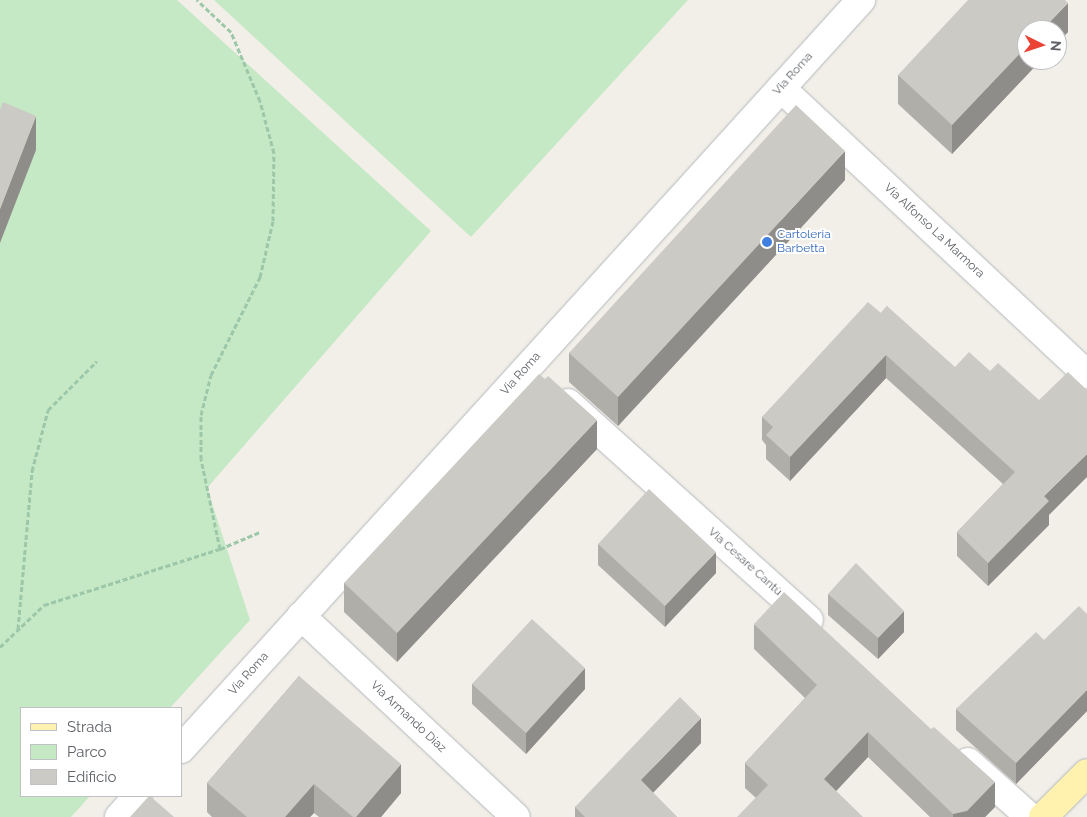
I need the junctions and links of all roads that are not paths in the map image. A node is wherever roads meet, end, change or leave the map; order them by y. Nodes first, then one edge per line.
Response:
1 (861, 0) edge
2 (781, 88) junction
3 (528, 366) junction
4 (1087, 374) edge
5 (301, 616) junction
6 (830, 638) edge
7 (947, 744) edge
8 (182, 748) edge
9 (1087, 773) edge
10 (137, 797) edge
11 (119, 817) edge
12 (516, 817) edge
13 (1030, 817) edge
14 (1043, 817) edge

1 - 2 street, Via Roma
2 - 3 street, Via Roma
2 - 4 street, Via Alfonso La Marmora
3 - 5 street, Via Roma
3 - 6 street, Via Cesare Cantù
5 - 8 street, Via Roma
5 - 12 street, Via Armando Diaz
7 - 13 street
9 - 14 main road
10 - 11 street

